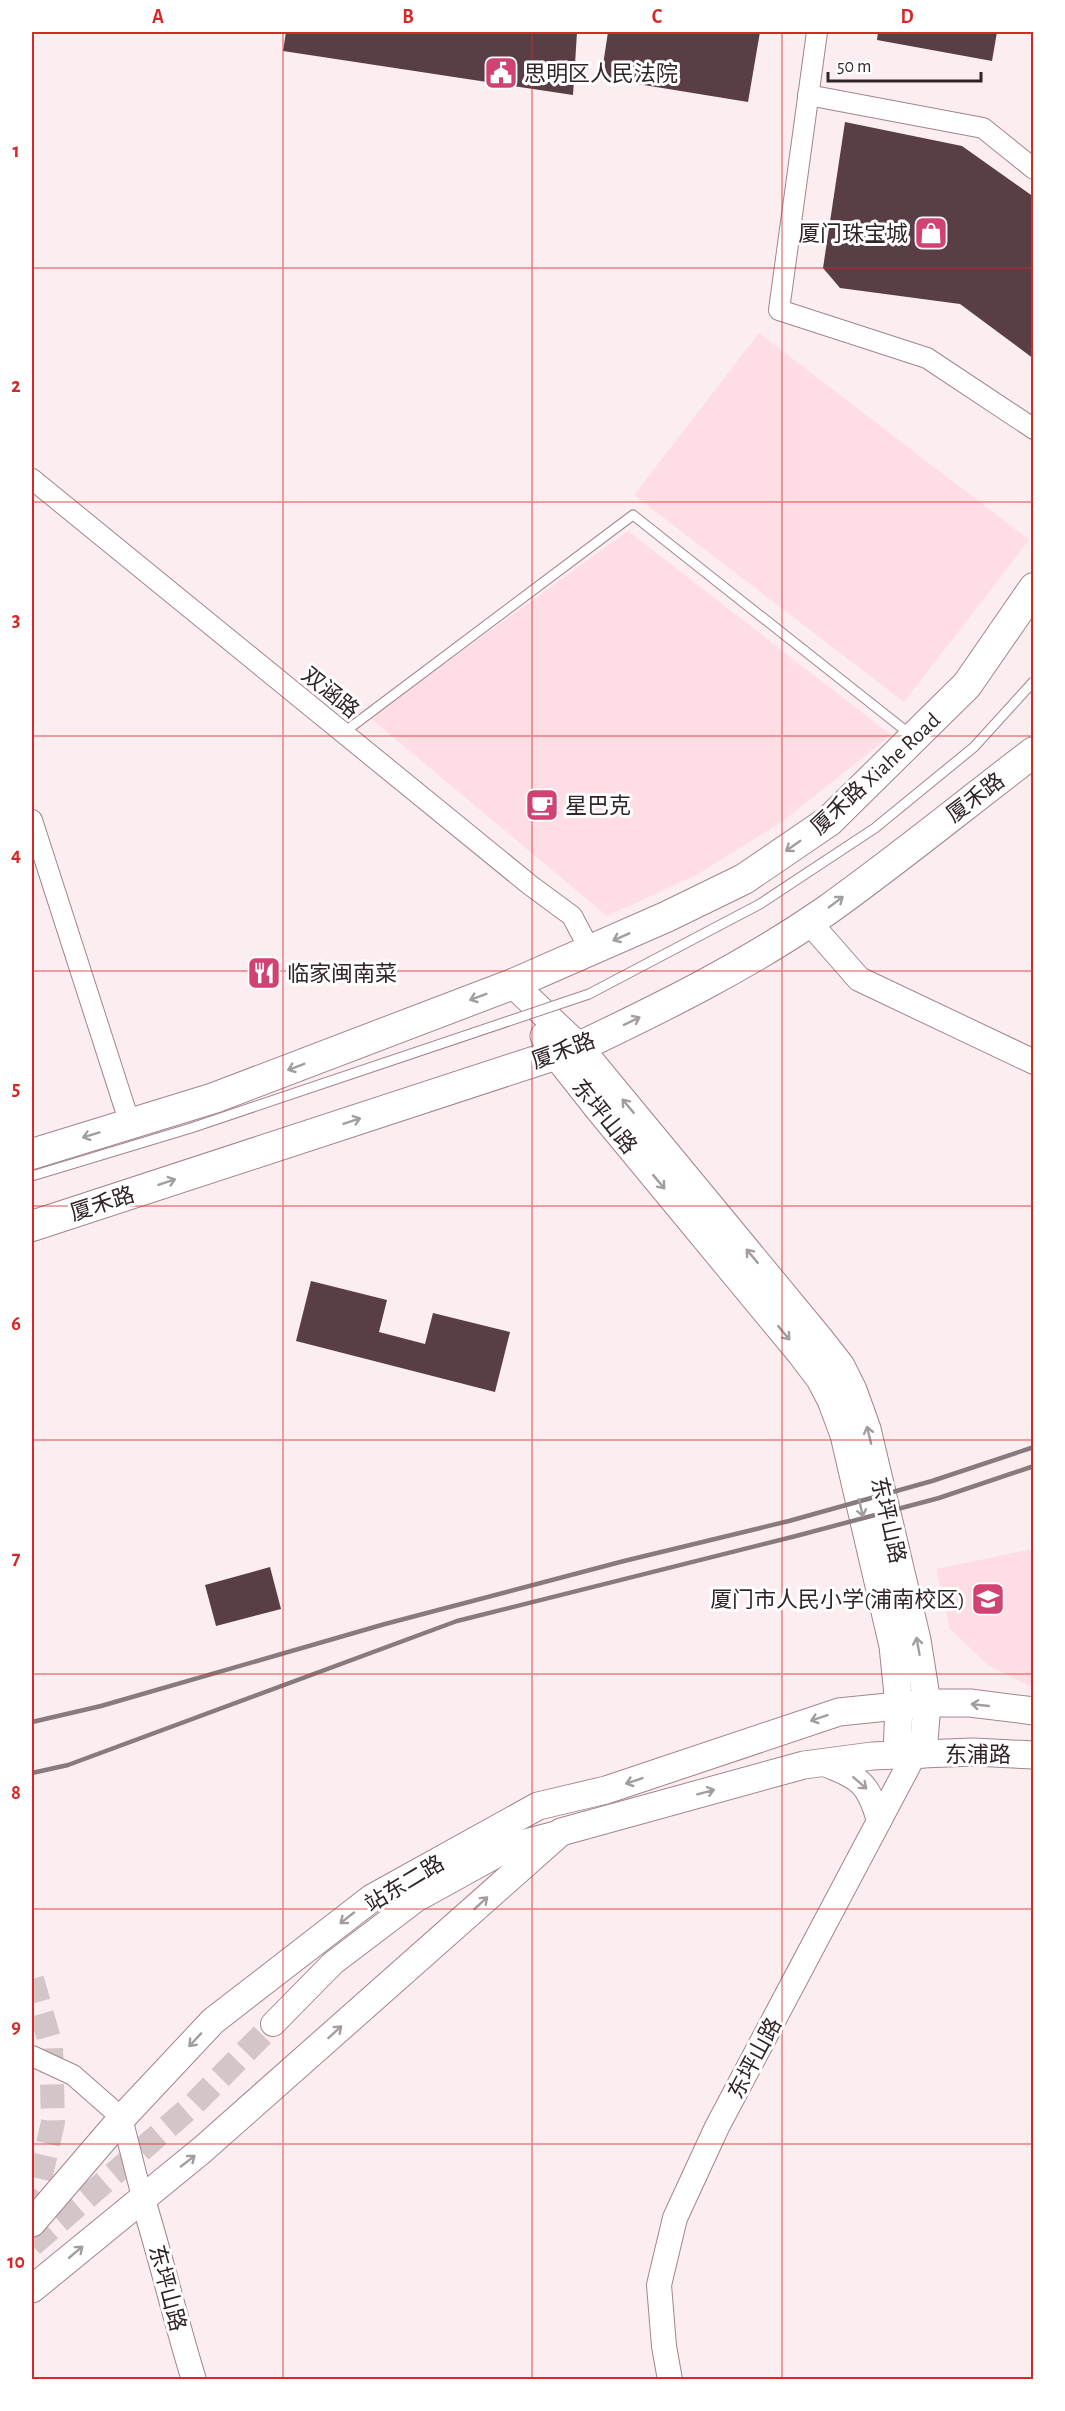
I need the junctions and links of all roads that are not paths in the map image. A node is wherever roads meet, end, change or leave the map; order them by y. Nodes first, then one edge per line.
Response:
1 (817, 32) edge
2 (808, 95) junction
3 (1034, 169) edge
4 (1034, 429) edge
5 (32, 479) edge
6 (1034, 588) edge
7 (1034, 603) edge
8 (985, 659) junction
9 (1034, 681) edge
10 (343, 733) junction
11 (914, 737) junction
12 (1034, 752) edge
13 (32, 820) edge
14 (809, 922) junction
15 (590, 950) junction
16 (513, 984) junction
17 (567, 1051) junction
18 (1034, 1062) edge
19 (130, 1124) junction
20 (32, 1154) edge
21 (32, 1176) edge
22 (32, 1226) edge
23 (927, 1703) junction
24 (887, 1706) junction
25 (1034, 1711) edge
26 (911, 1755) junction
27 (1034, 1755) edge
28 (822, 1763) junction
29 (879, 1821) junction
30 (561, 1832) junction
31 (273, 2024) tunnel mouth
32 (32, 2056) edge
33 (122, 2118) junction
34 (142, 2197) junction
35 (32, 2223) edge
36 (32, 2289) edge
37 (194, 2379) edge
38 (670, 2379) edge

1 - 2 street
2 - 3 street
2 - 4 street
5 - 10 street, 双涵路
6 - 8 main road
7 - 8 main road
8 - 11 main road, 厦禾路 Xiahe Road
9 - 21 lane, bridge
10 - 11 lane
10 - 15 street, 双涵路
11 -> 15 main road, 厦禾路 Xiahe Road
14 -> 12 main road, 厦禾路
13 - 19 street
17 -> 14 main road, 厦禾路
14 - 18 street
15 - 16 main road
16 - 17 main road, 东坪山路
16 -> 19 main road
22 -> 17 main road, 厦禾路
23 -> 17 main road, 东坪山路
17 -> 24 main road, 东坪山路
19 -> 20 main road
23 - 24 main road, 东浦路
25 -> 23 main road, 东浦路
23 - 26 main road, 东坪山路
24 - 26 main road, 东坪山路
24 -> 33 main road, 站东二路
26 - 27 main road, 东浦路
26 - 28 main road, 东浦路
26 - 29 street, 东坪山路
28 -> 29 street
30 -> 28 main road, 东浦路
29 - 38 street, 东坪山路
30 - 31 street
34 -> 30 main road
32 - 33 street
33 - 34 street
33 - 35 main road, 站东二路
36 -> 34 main road
34 - 37 street, 东坪山路

